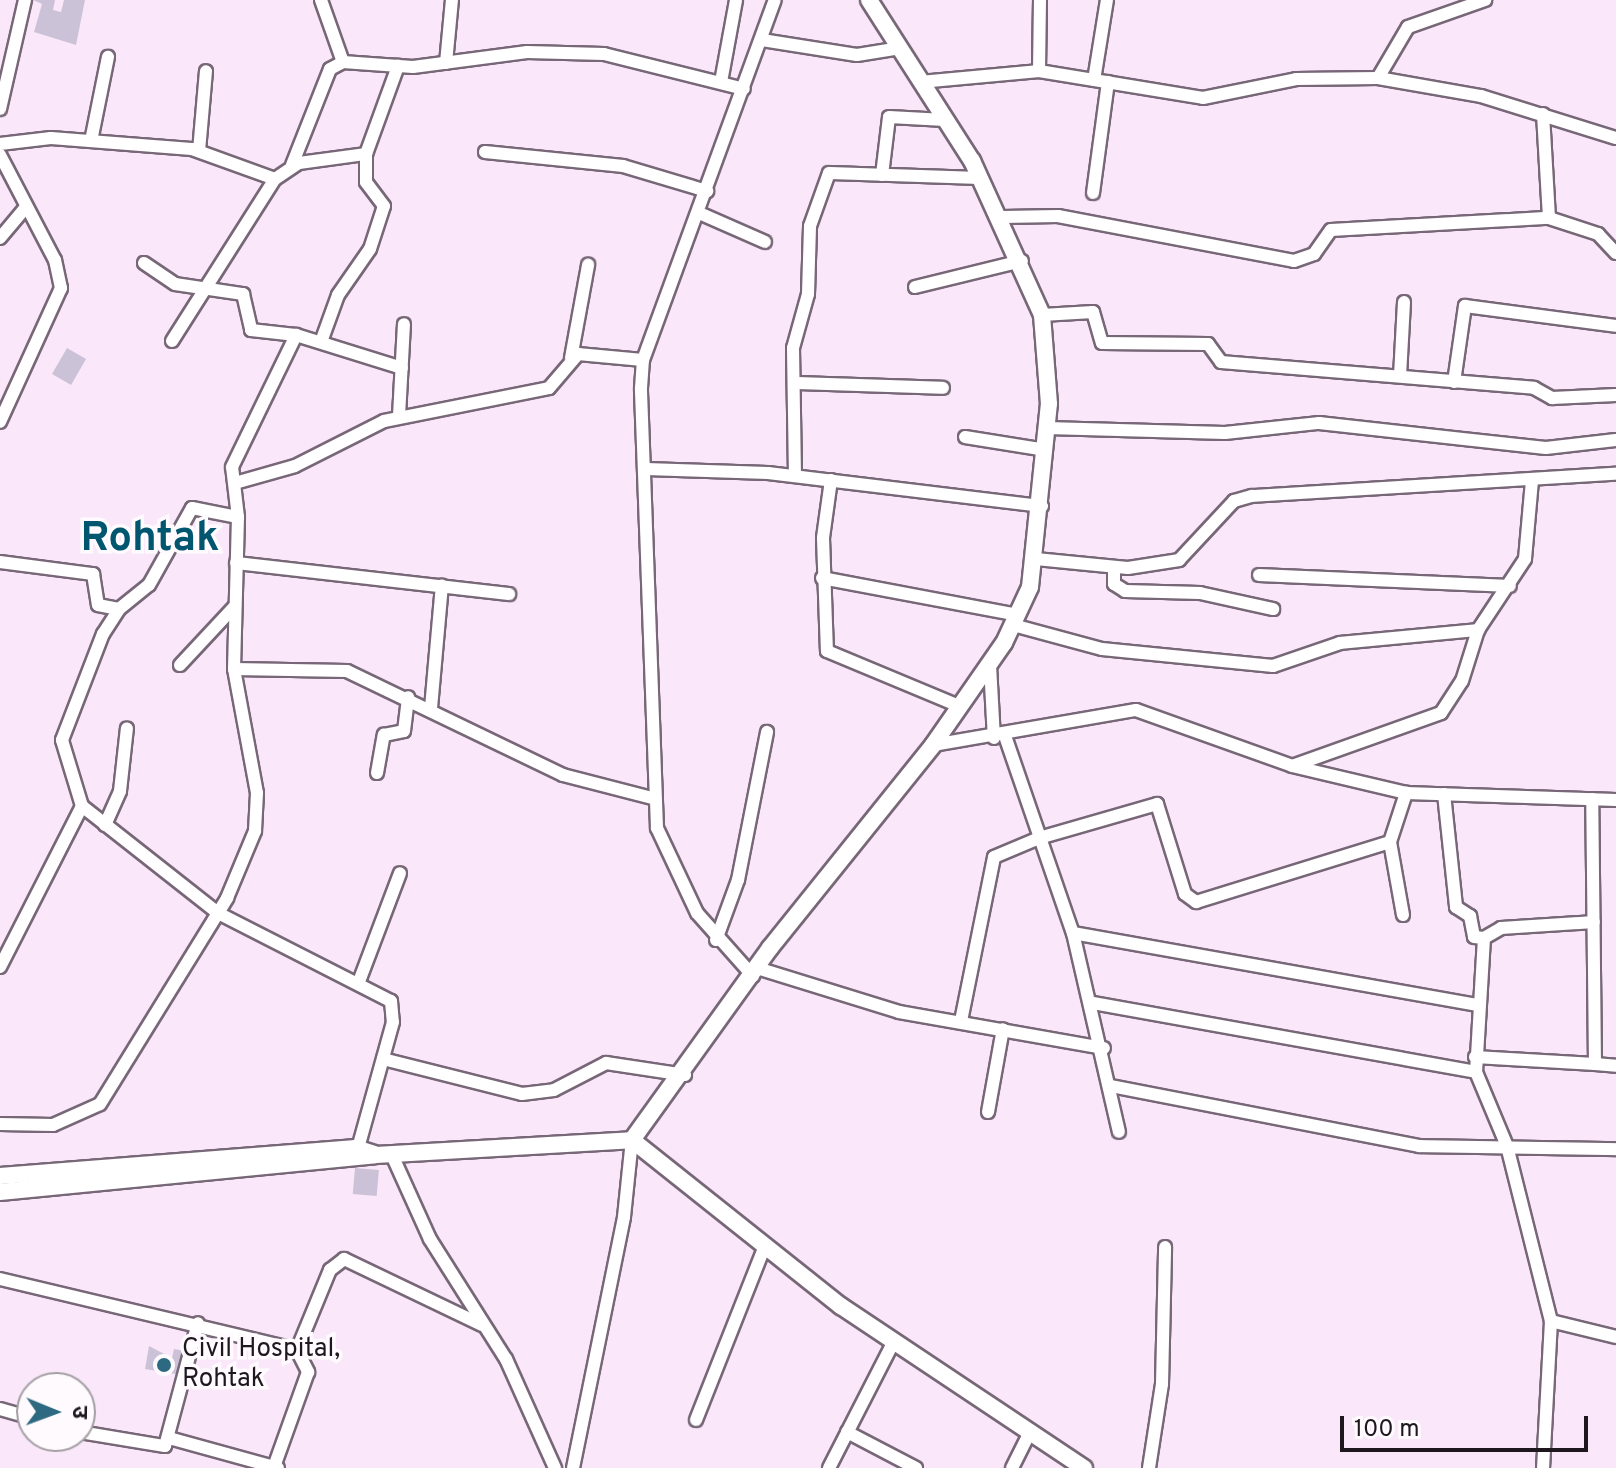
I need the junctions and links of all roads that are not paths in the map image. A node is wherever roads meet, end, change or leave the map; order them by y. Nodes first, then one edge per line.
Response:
1 (25, 0) edge
2 (321, 0) edge
3 (452, 0) edge
4 (736, 0) edge
5 (775, 0) edge
6 (869, 0) edge
7 (1040, 0) edge
8 (1107, 0) edge
9 (1485, 0) edge
10 (0, 39) edge
11 (762, 40) junction
12 (16, 42) junction
13 (900, 48) junction
14 (108, 57) dead end
15 (343, 62) junction
16 (446, 63) junction
17 (398, 66) junction
18 (206, 71) dead end
19 (1039, 71) junction
20 (1378, 78) junction
21 (1094, 80) junction
22 (721, 82) junction
23 (920, 82) junction
24 (1108, 82) junction
25 (744, 89) junction
26 (0, 109) edge
27 (1543, 114) junction
28 (945, 120) junction
29 (1616, 138) edge
30 (91, 141) junction
31 (0, 144) edge
32 (199, 151) junction
33 (485, 152) dead end
34 (366, 154) junction
35 (0, 155) edge
36 (292, 165) junction
37 (882, 175) junction
38 (981, 178) junction
39 (275, 179) junction
40 (707, 191) junction
41 (1093, 193) dead end
42 (26, 207) junction
43 (699, 213) junction
44 (1003, 217) junction
45 (1549, 218) junction
46 (0, 238) edge
47 (765, 242) dead end
48 (1616, 253) edge
49 (1022, 261) junction
50 (144, 263) dead end
51 (588, 265) dead end
52 (915, 287) dead end
53 (202, 291) junction
54 (1404, 302) dead end
55 (1042, 315) junction
56 (404, 324) dead end
57 (1616, 326) edge
58 (296, 335) junction
59 (172, 341) dead end
60 (321, 342) junction
61 (571, 358) junction
62 (643, 360) junction
63 (402, 368) junction
64 (1400, 376) junction
65 (1454, 382) junction
66 (796, 383) junction
67 (943, 388) dead end
68 (1616, 395) edge
69 (399, 416) junction
70 (0, 422) edge
71 (1047, 428) junction
72 (965, 437) dead end
73 (1616, 440) edge
74 (1046, 450) junction
75 (646, 469) junction
76 (1616, 474) edge
77 (795, 476) junction
78 (831, 480) junction
79 (1532, 480) junction
80 (235, 483) junction
81 (1042, 506) junction
82 (238, 517) junction
83 (1036, 559) junction
84 (0, 562) edge
85 (236, 563) junction
86 (1114, 568) junction
87 (1259, 575) dead end
88 (822, 578) junction
89 (442, 585) junction
90 (1510, 586) junction
91 (509, 594) dead end
92 (235, 606) junction
93 (119, 609) junction
94 (1273, 609) dead end
95 (1015, 620) junction
96 (1478, 630) junction
97 (180, 665) dead end
98 (990, 665) junction
99 (234, 669) junction
100 (408, 697) junction
101 (959, 706) junction
102 (431, 708) junction
103 (127, 728) dead end
104 (767, 732) dead end
105 (1000, 737) junction
106 (933, 745) junction
107 (1292, 766) junction
108 (377, 773) dead end
109 (1406, 793) junction
110 (1444, 794) junction
111 (652, 798) junction
112 (1592, 799) junction
113 (1616, 800) edge
114 (82, 806) junction
115 (105, 825) junction
116 (1039, 838) junction
117 (1390, 842) junction
118 (400, 873) dead end
119 (218, 913) junction
120 (1403, 915) dead end
121 (1594, 922) junction
122 (1073, 933) junction
123 (1484, 938) junction
124 (716, 940) junction
125 (0, 967) edge
126 (755, 972) junction
127 (360, 979) junction
128 (1093, 1003) junction
129 (1477, 1005) junction
130 (961, 1021) junction
131 (1003, 1029) junction
132 (1104, 1048) junction
133 (1475, 1057) junction
134 (383, 1059) junction
135 (1595, 1064) junction
136 (1616, 1066) edge
137 (1476, 1072) junction
138 (685, 1075) junction
139 (1111, 1086) junction
140 (988, 1112) dead end
141 (0, 1124) edge
142 (1119, 1132) dead end
143 (632, 1140) junction
144 (1507, 1146) junction
145 (1616, 1149) edge
146 (356, 1154) junction
147 (384, 1155) junction
148 (0, 1176) edge
149 (0, 1192) edge
150 (1165, 1247) dead end
151 (764, 1248) junction
152 (0, 1279) edge
153 (1551, 1321) junction
154 (198, 1323) junction
155 (485, 1327) junction
156 (1616, 1337) edge
157 (894, 1341) junction
158 (297, 1350) junction
159 (696, 1420) dead end
160 (847, 1432) junction
161 (1030, 1432) junction
162 (96, 1436) edge
163 (169, 1438) junction
164 (276, 1467) edge
165 (555, 1468) edge
166 (573, 1468) edge
167 (829, 1468) edge
168 (916, 1468) edge
169 (1012, 1468) edge
170 (1084, 1468) edge
171 (1149, 1468) edge
172 (1543, 1468) edge

1 - 12 street
2 - 15 street
3 - 16 street
4 - 22 street
5 - 11 street
6 - 13 street
7 - 19 street
8 - 21 street
9 - 20 street
10 - 12 street
11 - 13 street
11 - 25 street
12 - 26 street
13 - 23 street
14 - 30 street
15 - 17 street
15 - 36 street
16 - 17 street
16 - 22 street
17 - 34 street
18 - 32 street
19 - 21 street
19 - 23 street
20 - 24 street
20 - 27 street
21 - 24 street
22 - 25 street
23 - 28 street
24 - 41 street
25 - 40 street
27 - 29 street
27 - 45 street
28 - 37 street
28 - 38 street
30 - 31 street
30 - 32 street
32 - 39 street
33 - 40 street
34 - 36 street
34 - 60 street
35 - 42 street
36 - 39 street
37 - 38 street
37 - 66 street
38 - 44 street
39 - 53 street
40 - 43 street
42 - 46 street
42 - 70 street
43 - 47 street
43 - 62 street
44 - 45 street
44 - 49 street
45 - 48 street
49 - 52 street
49 - 55 street
50 - 53 street
51 - 61 street
53 - 58 street
53 - 59 street
54 - 64 street
55 - 64 street
55 - 71 street
56 - 63 street
57 - 65 street
58 - 60 street
58 - 80 street
60 - 63 street
61 - 62 street
61 - 69 street
62 - 75 street
63 - 69 street
64 - 65 street
65 - 68 street
66 - 67 street
66 - 77 street
69 - 80 street
71 - 73 street
71 - 74 street
72 - 74 street
74 - 81 street
75 - 77 street
75 - 111 street
76 - 79 street
77 - 78 street
78 - 81 street
78 - 88 street
79 - 86 street
79 - 90 street
80 - 82 street
81 - 83 street
82 - 85 street
82 - 93 street
83 - 86 street
83 - 95 street
84 - 93 street
85 - 89 street
85 - 92 street
86 - 94 street
87 - 90 street
88 - 95 street
88 - 101 street
89 - 91 street
89 - 102 street
90 - 96 street
92 - 97 street
92 - 99 street
93 - 114 street
95 - 96 street
95 - 98 street
96 - 107 street
98 - 101 street
98 - 105 street
99 - 100 street
99 - 119 street
100 - 102 street
100 - 108 street
101 - 106 street
102 - 111 street
103 - 115 street
104 - 124 street
105 - 106 street
105 - 107 street
105 - 116 street
106 - 126 street
107 - 109 street
109 - 110 street
109 - 117 street
110 - 112 street
110 - 123 street
111 - 124 street
112 - 113 street
112 - 121 street
114 - 115 street
114 - 125 street
115 - 119 street
116 - 117 street
116 - 122 street
116 - 130 street
117 - 120 street
118 - 127 street
119 - 127 street
119 - 141 street
121 - 123 street
121 - 135 street
122 - 128 street
122 - 129 street
123 - 129 street
124 - 126 street
126 - 130 street
126 - 138 street
127 - 134 street
128 - 132 street
128 - 137 street
129 - 133 street
130 - 131 street
131 - 132 street
131 - 140 street
132 - 139 street
133 - 135 street
133 - 137 street
134 - 138 street
134 - 146 street
135 - 136 street
137 - 144 street
138 - 143 street
139 - 142 street
139 - 144 street
143 - 147 street
143 - 151 street
143 - 166 street
144 - 145 street
144 - 153 street
146 - 147 street
146 - 148 street
146 - 149 street
147 - 155 street
150 - 171 street
151 - 157 street
151 - 159 street
152 - 154 street
153 - 156 street
153 - 172 street
154 - 158 street
154 - 163 street
155 - 158 street
155 - 165 street
157 - 160 street
157 - 161 street
158 - 164 street
160 - 167 street
160 - 168 street
161 - 169 street
161 - 170 street
162 - 163 street
163 - 164 street

